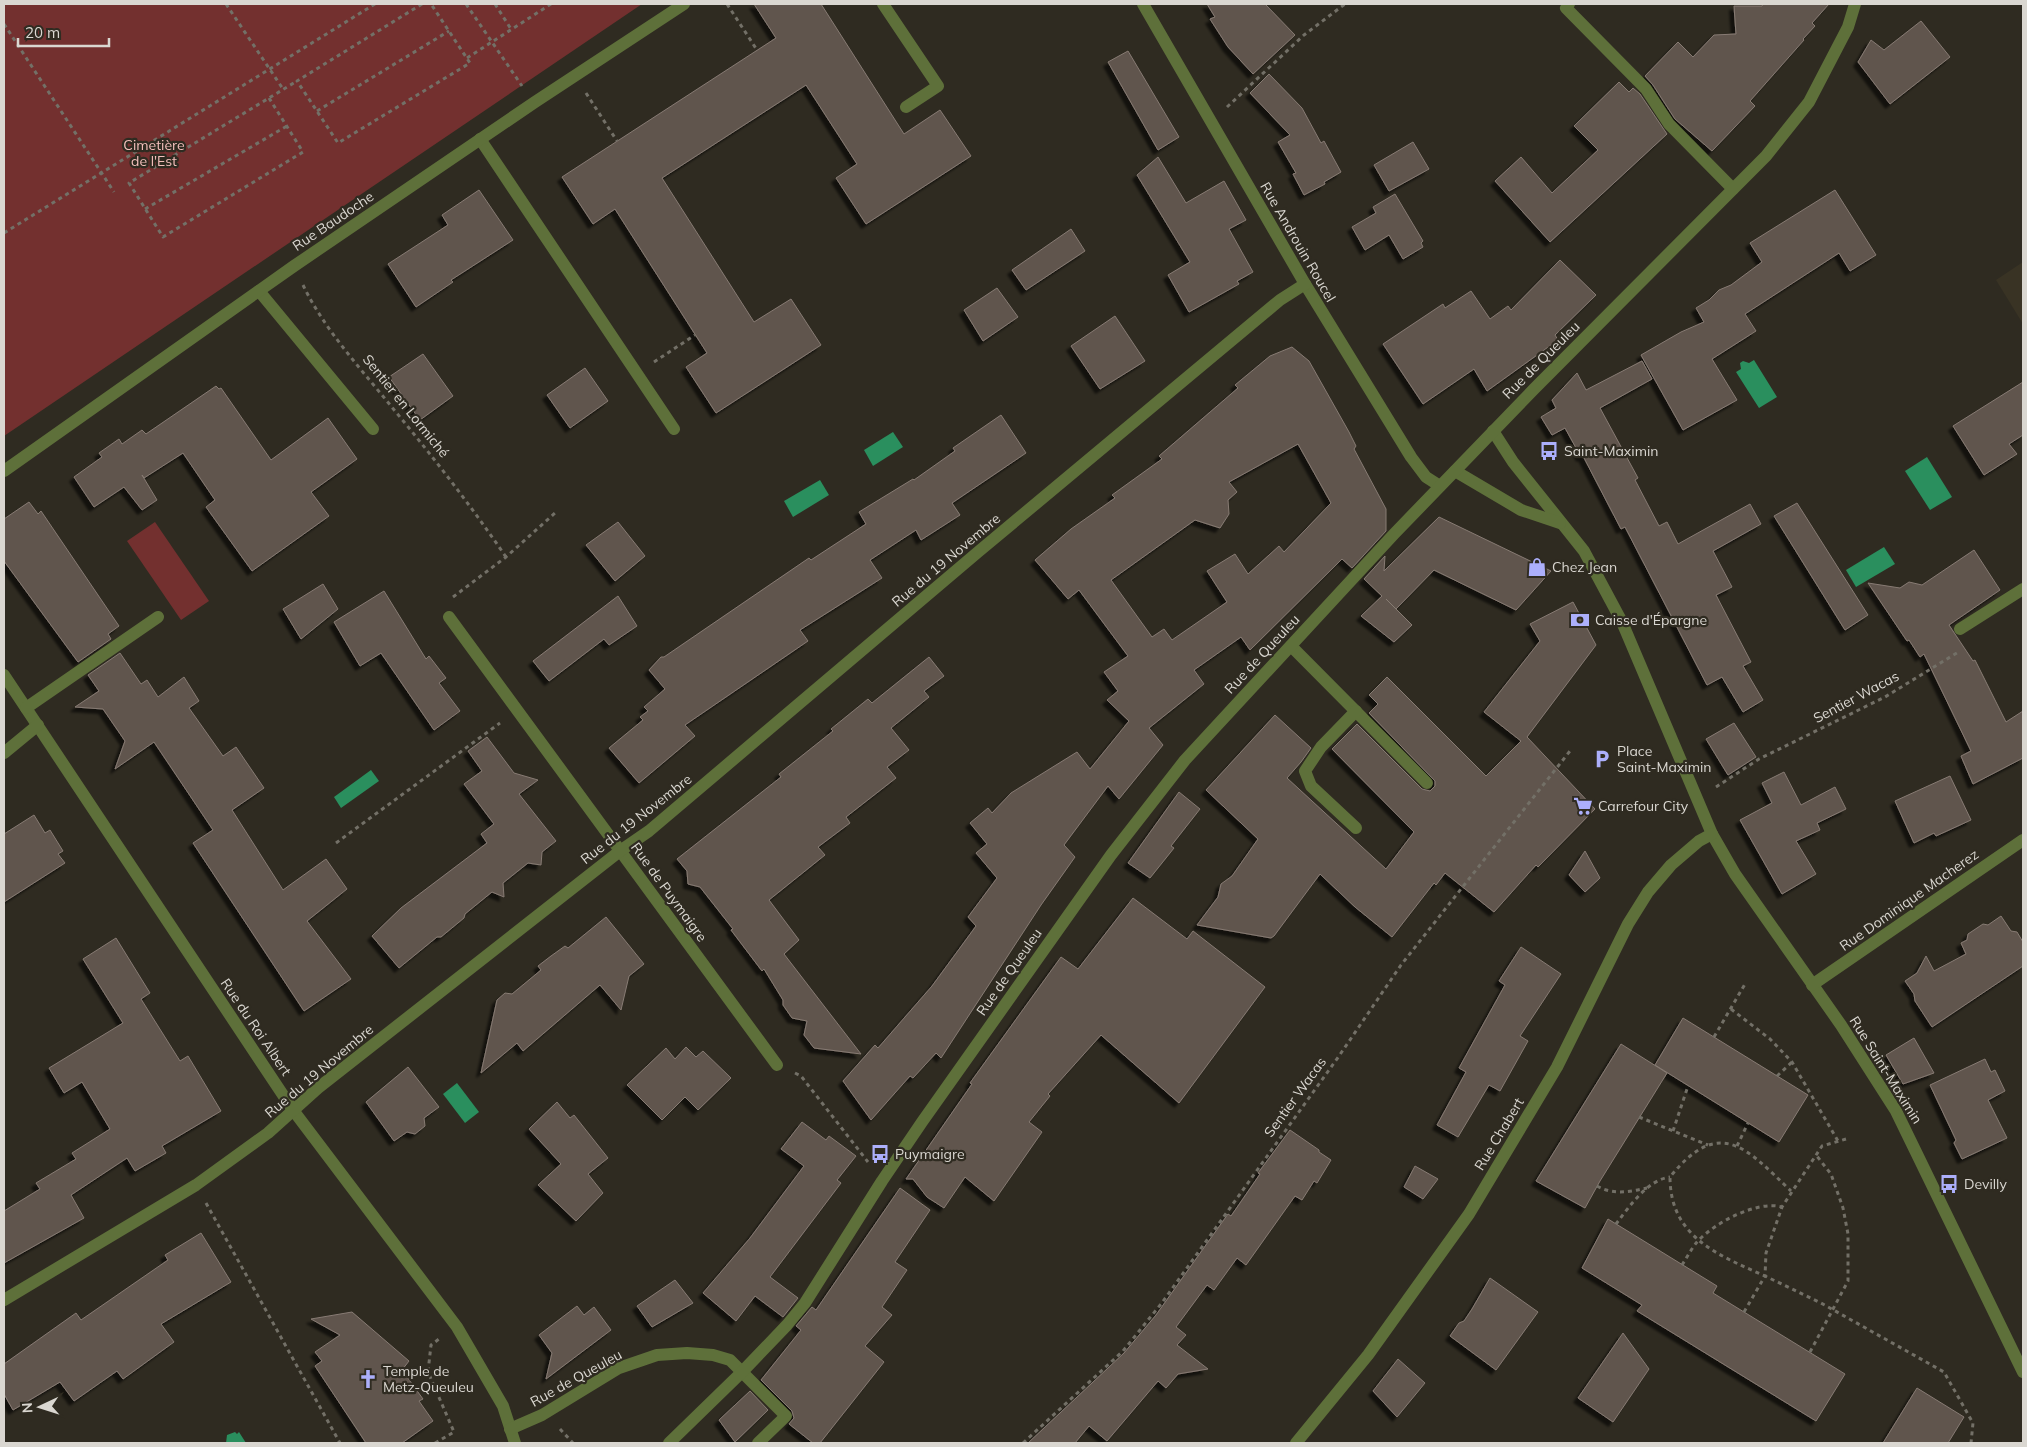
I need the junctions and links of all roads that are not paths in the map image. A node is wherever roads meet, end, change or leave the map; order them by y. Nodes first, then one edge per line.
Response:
1 (684, 4) edge
2 (883, 4) edge
3 (1143, 4) edge
4 (1569, 4) edge
5 (1856, 4) edge
6 (906, 107) dead end
7 (480, 139) junction
8 (1733, 189) junction
9 (1305, 284) junction
10 (259, 291) junction
11 (373, 429) dead end
12 (674, 429) dead end
13 (1493, 431) junction
14 (4, 471) edge
15 (1455, 471) junction
16 (1440, 486) junction
17 (1560, 523) junction
18 (2023, 589) edge
19 (158, 617) dead end
20 (448, 617) road end
21 (1960, 628) dead end
22 (1291, 646) junction
23 (4, 675) edge
24 (26, 708) junction
25 (1356, 711) junction
26 (38, 726) junction
27 (4, 753) edge
28 (1427, 783) dead end
29 (1356, 828) dead end
30 (1712, 834) junction
31 (2023, 840) edge
32 (620, 851) junction
33 (1812, 985) junction
34 (777, 1064) dead end
35 (293, 1110) junction
36 (4, 1300) edge
37 (742, 1372) junction
38 (2023, 1372) edge
39 (510, 1429) junction
40 (515, 1443) edge
41 (669, 1443) edge
42 (758, 1443) edge
43 (1296, 1443) edge

1 - 7 street, Rue Baudoche
2 - 6 street
3 - 9 street, Rue Androuin Roucel
4 - 8 street
5 - 8 street, Rue de Queuleu
7 - 10 street, Rue Baudoche
7 - 12 street
8 - 13 street, Rue de Queuleu
9 - 16 street, Rue Androuin Roucel
9 - 32 street, Rue du 19 Novembre
10 - 11 street
10 - 14 street, Rue Baudoche
13 - 15 street, Rue de Queuleu
13 - 17 street
15 - 16 street, Rue de Queuleu
15 - 17 street
16 - 22 street, Rue de Queuleu
17 - 30 street, Rue Saint-Maximin
18 - 21 street
19 - 24 street
20 - 32 street, Rue de Puymaigre
22 - 25 street
22 - 37 street, Rue de Queuleu
23 - 24 street, Rue du Roi Albert
24 - 26 street, Rue du Roi Albert
25 - 28 street
25 - 29 street
26 - 27 street
26 - 35 street, Rue du Roi Albert
30 - 33 street, Rue Saint-Maximin
30 - 43 street, Rue Chabert
31 - 33 street, Rue Dominique Macherez
32 - 34 street, Rue de Puymaigre
32 - 35 street, Rue du 19 Novembre
33 - 38 street, Rue Saint-Maximin
35 - 36 street, Rue du 19 Novembre
35 - 39 street, Rue du Roi Albert
37 - 39 street, Rue de Queuleu
37 - 41 street, Rue de Queuleu
37 - 42 street
39 - 40 street, Rue du Roi Albert

